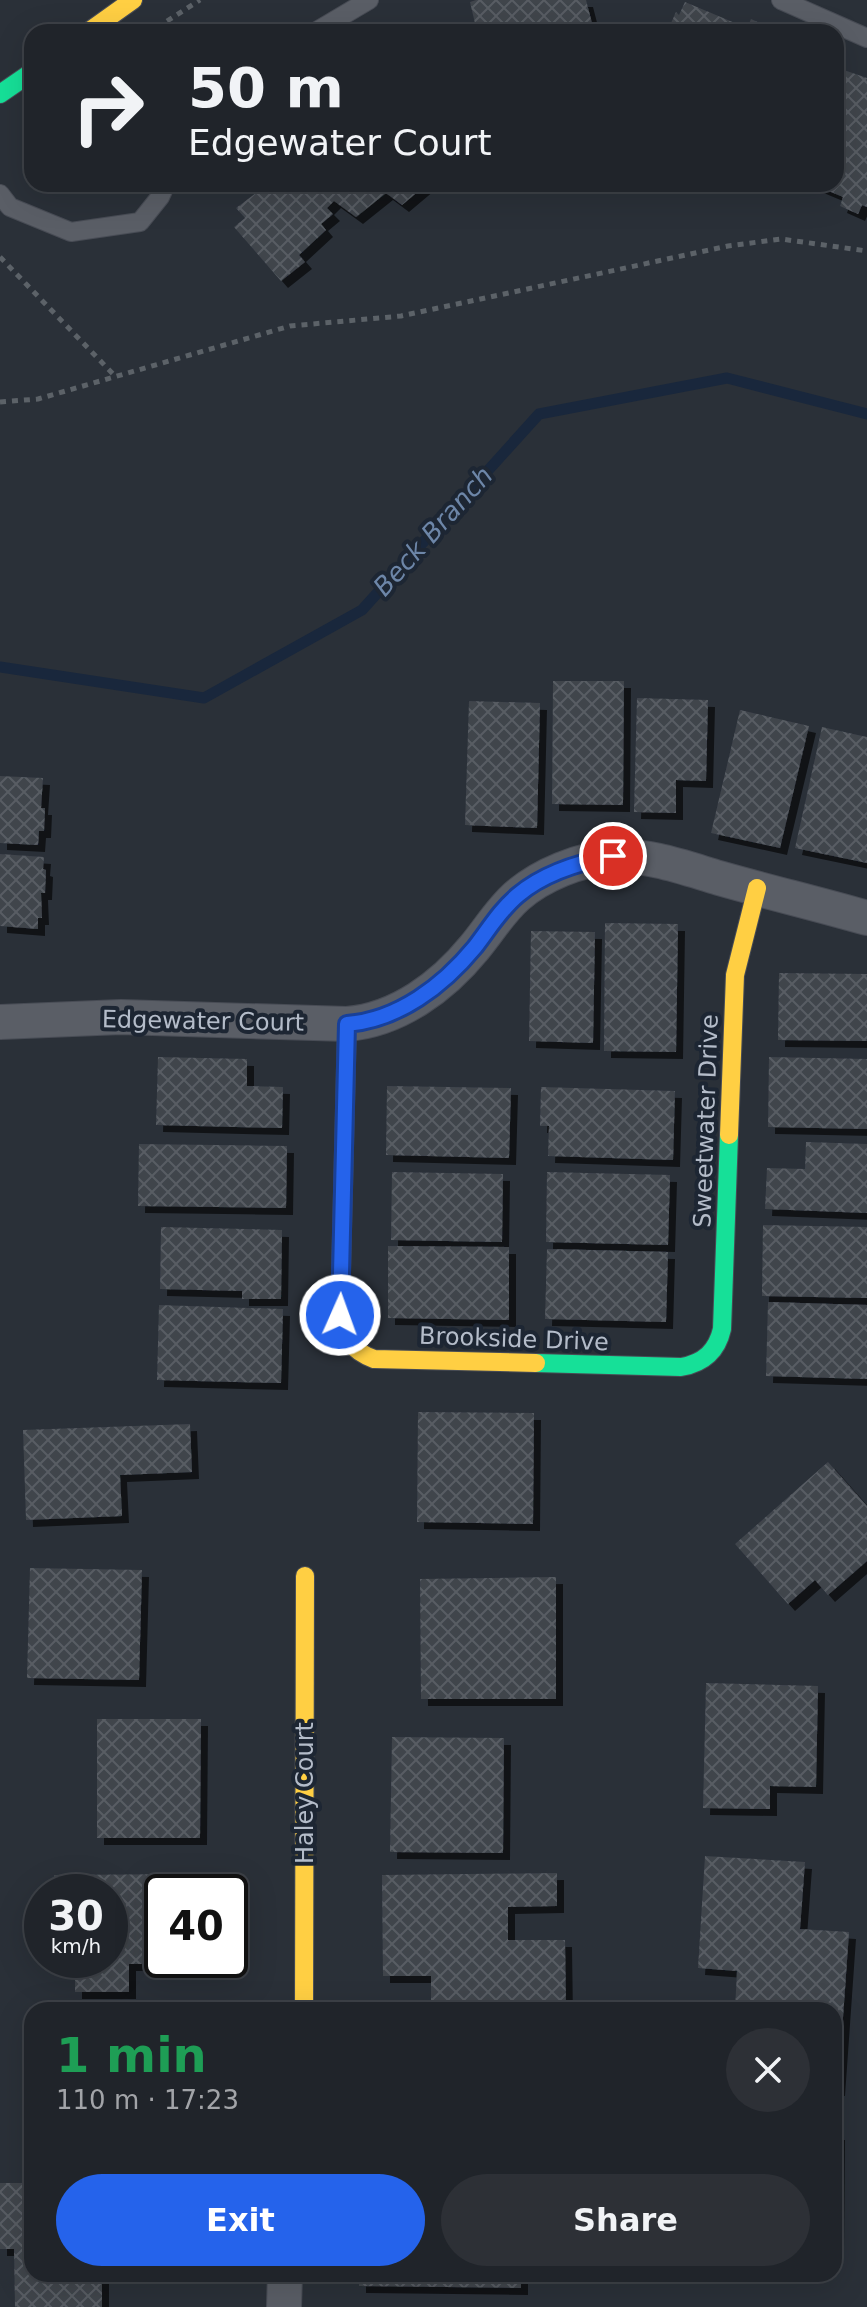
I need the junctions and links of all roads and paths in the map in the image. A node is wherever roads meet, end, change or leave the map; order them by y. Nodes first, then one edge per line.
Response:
1 (133, 0) edge
2 (200, 0) edge
3 (369, 0) edge
4 (781, 0) edge
5 (99, 24) edge
6 (162, 24) dead end
7 (328, 24) edge
8 (835, 24) edge
9 (844, 28) edge
10 (867, 38) edge
11 (24, 78) edge
12 (0, 94) edge
13 (162, 192) edge
14 (0, 194) edge
15 (867, 251) edge
16 (0, 257) edge
17 (115, 376) junction
18 (0, 402) edge
19 (757, 888) junction
20 (867, 918) edge
21 (0, 1022) edge
22 (347, 1024) junction
23 (711, 1354) joint
24 (305, 1576) dead end
25 (304, 2002) edge
26 (285, 2282) edge
27 (284, 2307) edge

1 - 5 street
2 - 6 path
3 - 7 lane
4 - 8 lane
9 - 10 lane
11 - 12 street
13 - 14 lane
15 - 17 path
16 - 17 path
17 - 18 path
19 - 20 street, Edgewater Court
19 - 22 street, Edgewater Court
19 - 23 street, Sweetwater Drive
21 - 22 street, Edgewater Court
22 - 23 street, Brookside Drive
24 - 25 street, Haley Court
26 - 27 street

